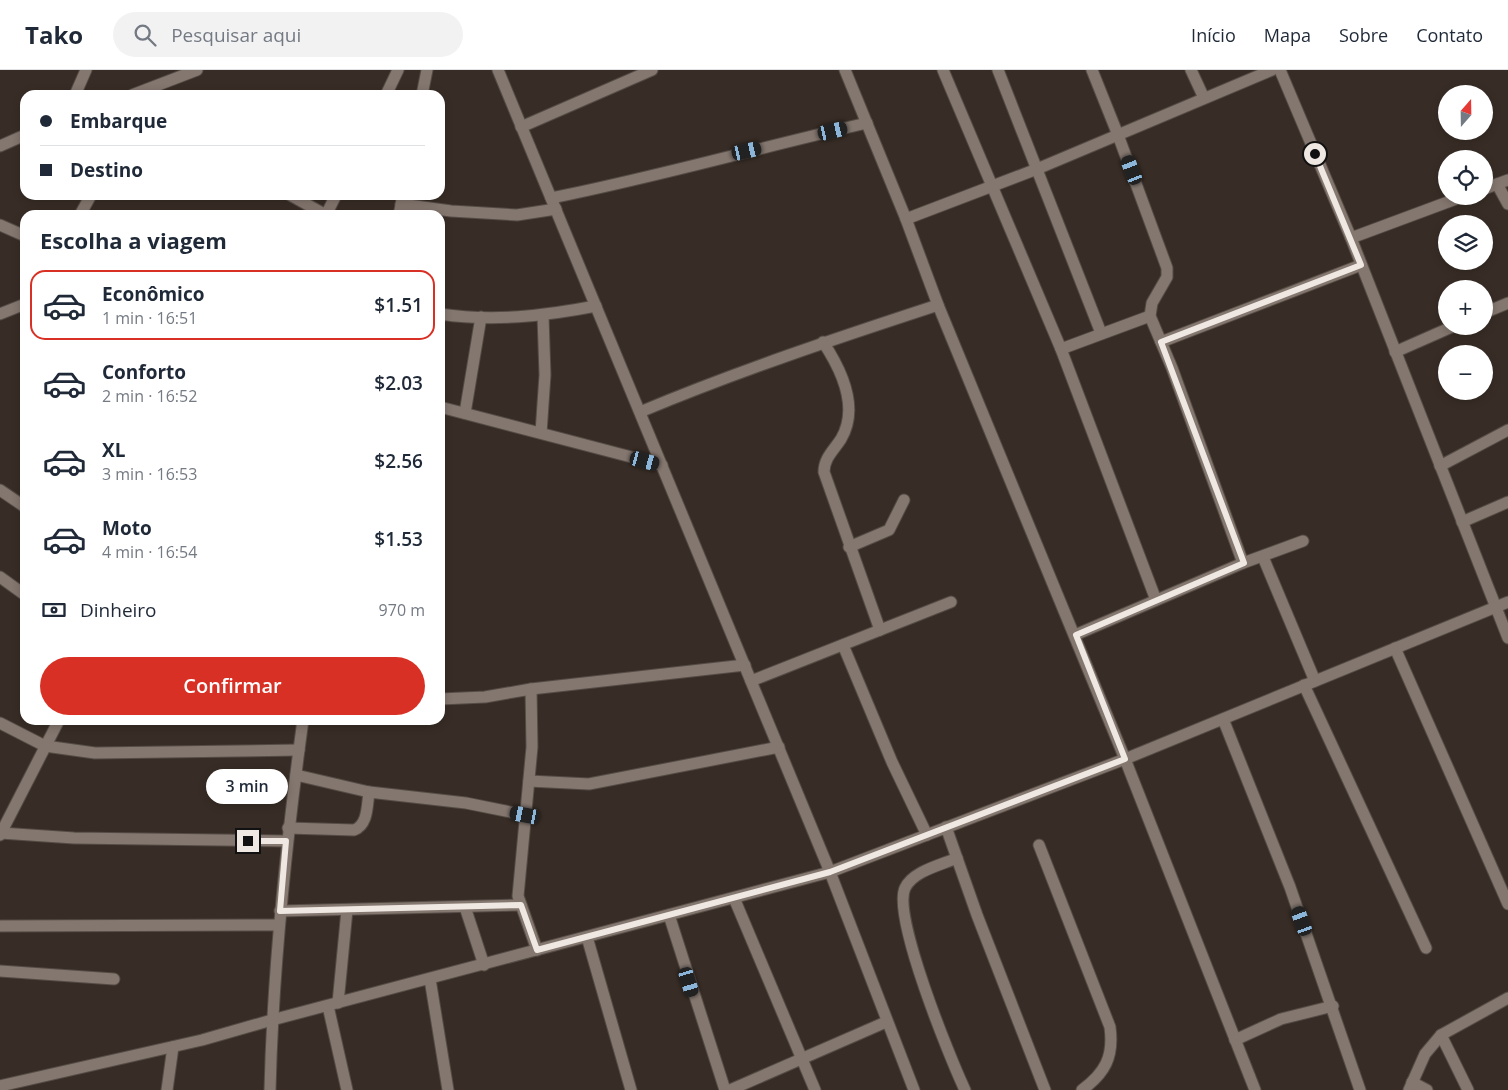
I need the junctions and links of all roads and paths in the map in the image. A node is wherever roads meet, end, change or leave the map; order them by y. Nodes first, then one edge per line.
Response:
1 (86, 70) edge
2 (197, 70) edge
3 (398, 70) edge
4 (427, 70) edge
5 (498, 70) edge
6 (652, 70) edge
7 (846, 70) edge
8 (943, 70) edge
9 (998, 70) edge
10 (1092, 70) edge
11 (1191, 70) edge
12 (1272, 70) edge
13 (1280, 70) edge
14 (77, 90) edge
15 (154, 90) edge
16 (388, 90) edge
17 (423, 90) edge
18 (1204, 98) junction
19 (867, 123) junction
20 (521, 126) junction
21 (1118, 135) junction
22 (20, 137) edge
23 (0, 146) edge
24 (1037, 169) junction
25 (1503, 182) edge
26 (992, 186) junction
27 (551, 198) junction
28 (299, 200) edge
29 (1508, 204) edge
30 (401, 205) edge
31 (1440, 205) edge
32 (556, 209) junction
33 (317, 210) edge
34 (443, 210) edge
35 (445, 210) edge
36 (906, 219) junction
37 (0, 225) edge
38 (20, 234) edge
39 (1351, 238) junction
40 (1361, 265) junction
41 (1508, 303) edge
42 (938, 305) junction
43 (20, 306) edge
44 (596, 306) junction
45 (1493, 309) edge
46 (0, 314) edge
47 (445, 314) edge
48 (543, 316) junction
49 (1150, 316) junction
50 (481, 317) junction
51 (1101, 333) junction
52 (1438, 333) edge
53 (822, 342) junction
54 (1161, 342) junction
55 (1061, 349) junction
56 (1395, 352) junction
57 (445, 408) edge
58 (640, 412) junction
59 (465, 413) junction
60 (1508, 430) edge
61 (541, 433) junction
62 (662, 465) junction
63 (1440, 466) junction
64 (0, 490) edge
65 (904, 500) dead end
66 (1508, 502) edge
67 (20, 504) edge
68 (1462, 522) junction
69 (1303, 541) dead end
70 (849, 547) junction
71 (1263, 557) junction
72 (1244, 563) junction
73 (0, 577) edge
74 (20, 591) edge
75 (1156, 600) junction
76 (952, 602) dead end
77 (1508, 602) edge
78 (1495, 607) junction
79 (880, 630) junction
80 (1076, 635) junction
81 (1508, 638) edge
82 (843, 645) junction
83 (1395, 648) junction
84 (745, 665) junction
85 (751, 681) junction
86 (1310, 683) junction
87 (531, 689) junction
88 (445, 699) edge
89 (1224, 718) junction
90 (0, 723) edge
91 (56, 725) edge
92 (303, 725) edge
93 (44, 746) junction
94 (779, 747) junction
95 (299, 750) junction
96 (1125, 759) junction
97 (296, 774) junction
98 (529, 781) junction
99 (368, 792) junction
100 (525, 815) junction
101 (946, 827) junction
102 (288, 828) junction
103 (0, 834) edge
104 (927, 835) junction
105 (286, 841) junction
106 (1039, 846) dead end
107 (957, 858) junction
108 (830, 872) junction
109 (734, 898) junction
110 (1508, 904) edge
111 (521, 905) junction
112 (465, 907) junction
113 (347, 910) junction
114 (280, 911) junction
115 (668, 915) junction
116 (279, 925) junction
117 (0, 926) edge
118 (587, 937) junction
119 (1426, 948) dead end
120 (537, 950) junction
121 (484, 964) junction
122 (0, 971) edge
123 (114, 979) dead end
124 (430, 979) junction
125 (1508, 998) edge
126 (333, 1005) junction
127 (1332, 1006) junction
128 (272, 1020) junction
129 (886, 1022) junction
130 (1441, 1034) junction
131 (1235, 1040) junction
132 (173, 1047) junction
133 (802, 1060) junction
134 (0, 1086) edge
135 (1411, 1086) edge
136 (167, 1090) edge
137 (270, 1090) edge
138 (347, 1090) edge
139 (448, 1090) edge
140 (631, 1090) edge
141 (725, 1090) edge
142 (730, 1090) edge
143 (815, 1090) edge
144 (914, 1090) edge
145 (965, 1090) edge
146 (1045, 1090) edge
147 (1082, 1090) edge
148 (1255, 1090) edge
149 (1360, 1090) edge
150 (1427, 1090) edge
151 (1468, 1090) edge

1 - 14 street
2 - 15 street
3 - 16 street
4 - 17 street
5 - 20 street
6 - 20 street
7 - 19 street
8 - 26 street
9 - 24 street
10 - 21 street
11 - 18 street
12 - 18 street
13 - 39 street
18 - 21 street
19 - 27 street
19 - 36 street
20 - 27 street
21 - 24 street
21 - 49 street
22 - 23 street
24 - 26 street
24 - 51 street
25 - 29 street
26 - 36 street
26 - 55 street
27 - 32 street
28 - 33 street
30 - 34 street
31 - 39 street
32 - 35 street
32 - 44 street
36 - 42 street
37 - 38 street
39 - 40 street
40 - 54 street
40 - 56 street
41 - 45 street
42 - 53 street
42 - 80 street
43 - 46 street
44 - 48 street
44 - 58 street
47 - 50 street
48 - 50 street
48 - 61 street
49 - 51 street
49 - 54 street
50 - 59 street
51 - 55 street
52 - 56 street
53 - 58 street
53 - 70 street
54 - 72 street
55 - 75 street
56 - 63 street
57 - 59 street
58 - 62 street
59 - 61 street
60 - 63 street
61 - 62 street
62 - 84 street
63 - 68 street
64 - 67 street
65 - 70 street
66 - 68 street
68 - 78 street
69 - 71 street
70 - 79 street
71 - 72 street
71 - 86 street
72 - 75 street
73 - 74 street
75 - 80 street
76 - 79 street
77 - 78 street
78 - 81 street
78 - 83 street
79 - 82 street
80 - 96 street
82 - 85 street
82 - 104 street
83 - 86 street
83 - 110 street
84 - 85 street
84 - 87 street
85 - 94 street
86 - 89 street
86 - 119 street
87 - 88 street
87 - 98 street
89 - 96 street
89 - 127 street
90 - 93 street
91 - 93 street
92 - 95 street
93 - 95 street
93 - 103 street
94 - 98 street
94 - 108 street
95 - 97 street
96 - 101 street
96 - 131 street
97 - 99 street
97 - 102 street
98 - 100 street
99 - 100 street
99 - 102 street
100 - 111 street
101 - 104 street
101 - 107 street
102 - 105 street
103 - 105 street
104 - 108 street
105 - 114 street
106 - 147 street
107 - 145 street
107 - 146 street
108 - 109 street
108 - 129 street
109 - 115 street
109 - 133 street
111 - 112 street
111 - 120 street
112 - 113 street
112 - 121 street
113 - 114 street
113 - 126 street
114 - 116 street
115 - 118 street
115 - 141 street
116 - 117 street
116 - 128 street
118 - 120 street
118 - 140 street
120 - 121 street
121 - 124 street
122 - 123 street
124 - 126 street
124 - 139 street
125 - 130 street
126 - 128 street
126 - 138 street
127 - 131 street
127 - 149 street
128 - 132 street
128 - 137 street
129 - 133 street
129 - 144 street
130 - 135 street
130 - 151 street
131 - 148 street
132 - 134 street
132 - 136 street
133 - 142 street
133 - 143 street
135 - 150 street

